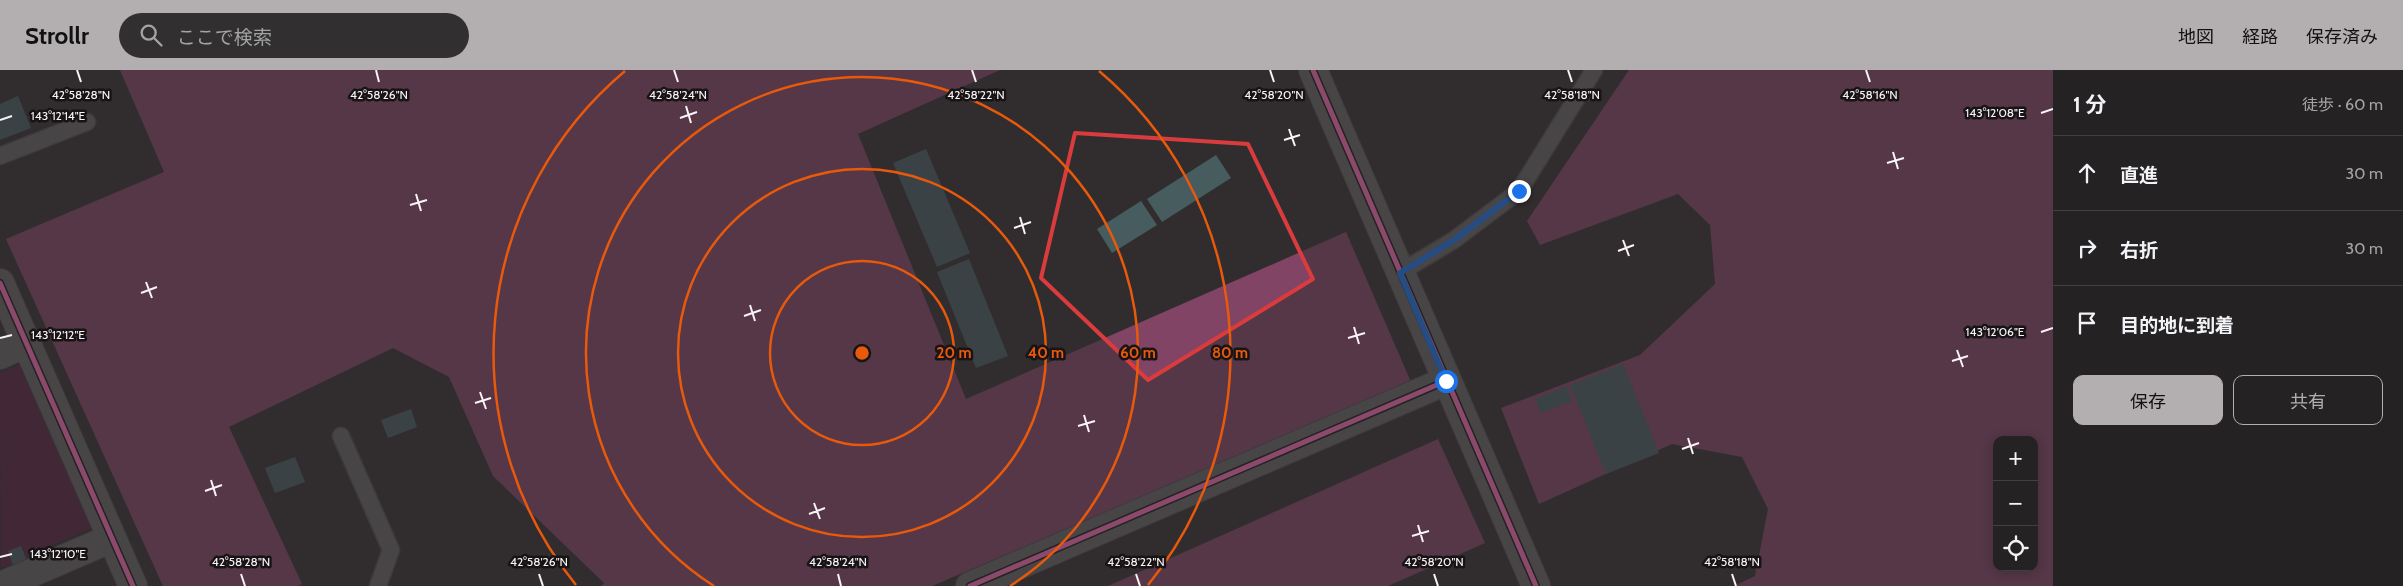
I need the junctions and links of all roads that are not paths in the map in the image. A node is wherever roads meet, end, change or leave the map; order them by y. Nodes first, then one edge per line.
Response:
1 (1313, 70) edge
2 (1594, 70) edge
3 (87, 122) dead end
4 (0, 156) edge
5 (1400, 273) junction
6 (0, 283) edge
7 (26, 343) junction
8 (0, 355) edge
9 (1446, 381) junction
10 (340, 436) dead end
11 (112, 538) junction
12 (1, 586) edge
13 (133, 586) edge
14 (378, 586) edge
15 (970, 586) edge
16 (1536, 586) edge

1 - 5 street
2 - 5 lane
3 - 4 lane
5 - 9 street
6 - 7 street
7 - 8 street
7 - 11 street
9 - 15 street
9 - 16 street
10 - 14 lane
11 - 12 street
11 - 13 street

